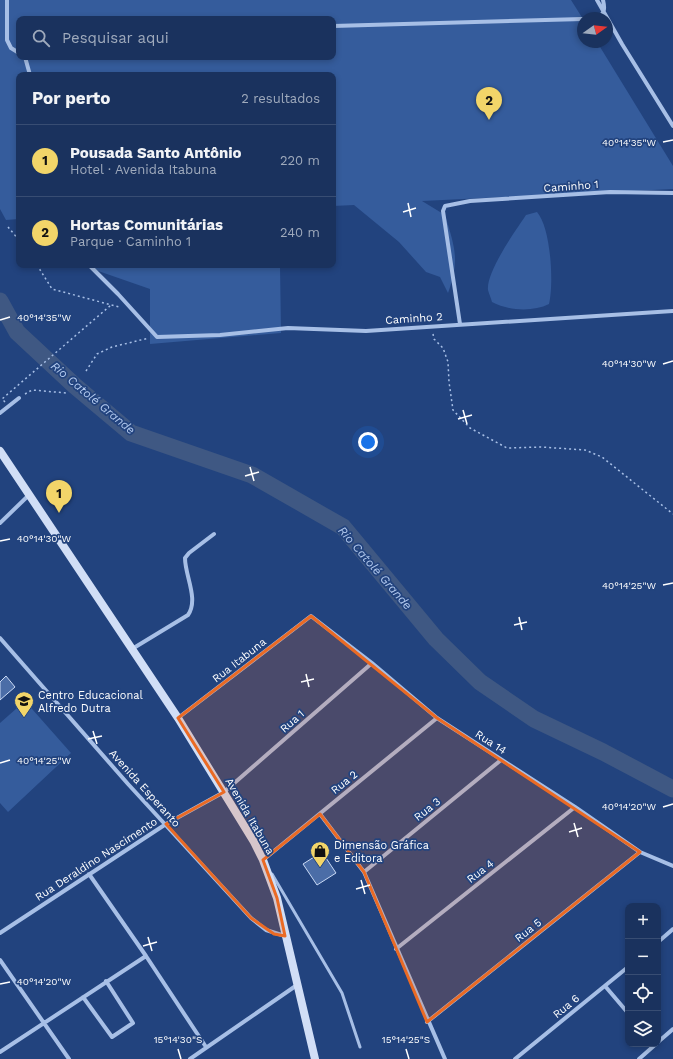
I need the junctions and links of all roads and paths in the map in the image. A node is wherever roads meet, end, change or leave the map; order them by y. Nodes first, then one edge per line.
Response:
1 (7, 0) edge
2 (597, 0) edge
3 (603, 0) edge
4 (604, 10) junction
5 (577, 19) edge
6 (336, 26) edge
7 (16, 52) edge
8 (26, 60) edge
9 (29, 72) edge
10 (673, 126) edge
11 (673, 193) edge
12 (8, 227) dead end
13 (16, 236) edge
14 (39, 268) edge
15 (92, 268) edge
16 (673, 311) edge
17 (460, 324) junction
18 (430, 325) junction
19 (157, 337) junction
20 (86, 371) dead end
21 (66, 393) dead end
22 (19, 398) joint
23 (2, 399) dead end
24 (0, 413) edge
25 (0, 451) edge
26 (30, 494) junction
27 (673, 514) edge
28 (0, 523) edge
29 (214, 534) dead end
30 (310, 616) joint
31 (0, 638) edge
32 (132, 649) junction
33 (372, 663) junction
34 (178, 718) junction
35 (437, 718) junction
36 (501, 760) junction
37 (224, 792) junction
38 (575, 807) junction
39 (320, 814) junction
40 (166, 824) junction
41 (640, 852) junction
42 (263, 860) junction
43 (673, 866) edge
44 (364, 872) junction
45 (89, 874) junction
46 (673, 929) edge
47 (0, 933) edge
48 (286, 936) junction
49 (661, 939) edge
50 (396, 949) junction
51 (146, 956) junction
52 (0, 960) edge
53 (625, 969) edge
54 (106, 981) junction
55 (297, 985) junction
56 (605, 986) junction
57 (83, 997) junction
58 (626, 1011) edge
59 (427, 1022) junction
60 (43, 1023) junction
61 (673, 1029) edge
62 (661, 1040) edge
63 (206, 1047) junction
64 (360, 1047) dead end
65 (653, 1047) edge
66 (0, 1052) edge
67 (69, 1059) edge
68 (190, 1059) edge
69 (315, 1059) edge
70 (445, 1059) edge
71 (515, 1059) edge
72 (639, 1059) edge

1 - 7 street
2 - 4 street
3 - 4 street
4 - 10 street
5 - 6 street
8 - 9 street
11 - 17 street, Caminho 1
12 - 13 path
14 - 23 path
15 - 19 street
16 - 17 street, Caminho 2
17 - 18 street, Caminho 2
18 - 19 street, Caminho 2
18 - 27 path
19 - 20 path
21 - 22 path
22 - 24 street
25 - 26 main road, Avenida Itabuna
26 - 28 street
26 - 32 main road, Avenida Itabuna
29 - 32 street
30 - 33 street, Rua 14
30 - 34 street, Rua Itabuna
31 - 40 street, Avenida Esperanto
32 - 34 main road, Avenida Itabuna
33 - 35 street, Rua 14
33 - 37 street, Rua 1
34 - 37 main road, Avenida Itabuna
35 - 36 street, Rua 14
35 - 39 street, Rua 2
36 - 38 street, Rua 14
36 - 44 street, Rua 3
37 - 40 street, Rua Deraldino Nascimento
37 - 42 main road, Avenida Itabuna
38 - 41 street, Rua 14
38 - 50 street, Rua 4
39 - 42 street, Rua 2
39 - 44 street
40 - 45 street, Rua Deraldino Nascimento
40 - 48 street, Avenida Esperanto
41 - 43 street, Rua 14
41 - 59 street, Rua 5
42 - 48 main road, Avenida Itabuna
42 - 64 lane
44 - 50 street
45 - 47 street, Rua Deraldino Nascimento
45 - 51 street
46 - 49 street
48 - 55 main road, Avenida Itabuna
50 - 59 street
51 - 54 street
51 - 63 street
52 - 60 street
53 - 56 street, Rua 6
54 - 57 street
54 - 57 street
55 - 63 street
55 - 69 main road, Avenida Itabuna
56 - 58 street
56 - 71 street, Rua 6
57 - 60 street
59 - 70 street
60 - 66 street
60 - 67 street
61 - 62 street
63 - 68 street
65 - 72 street

